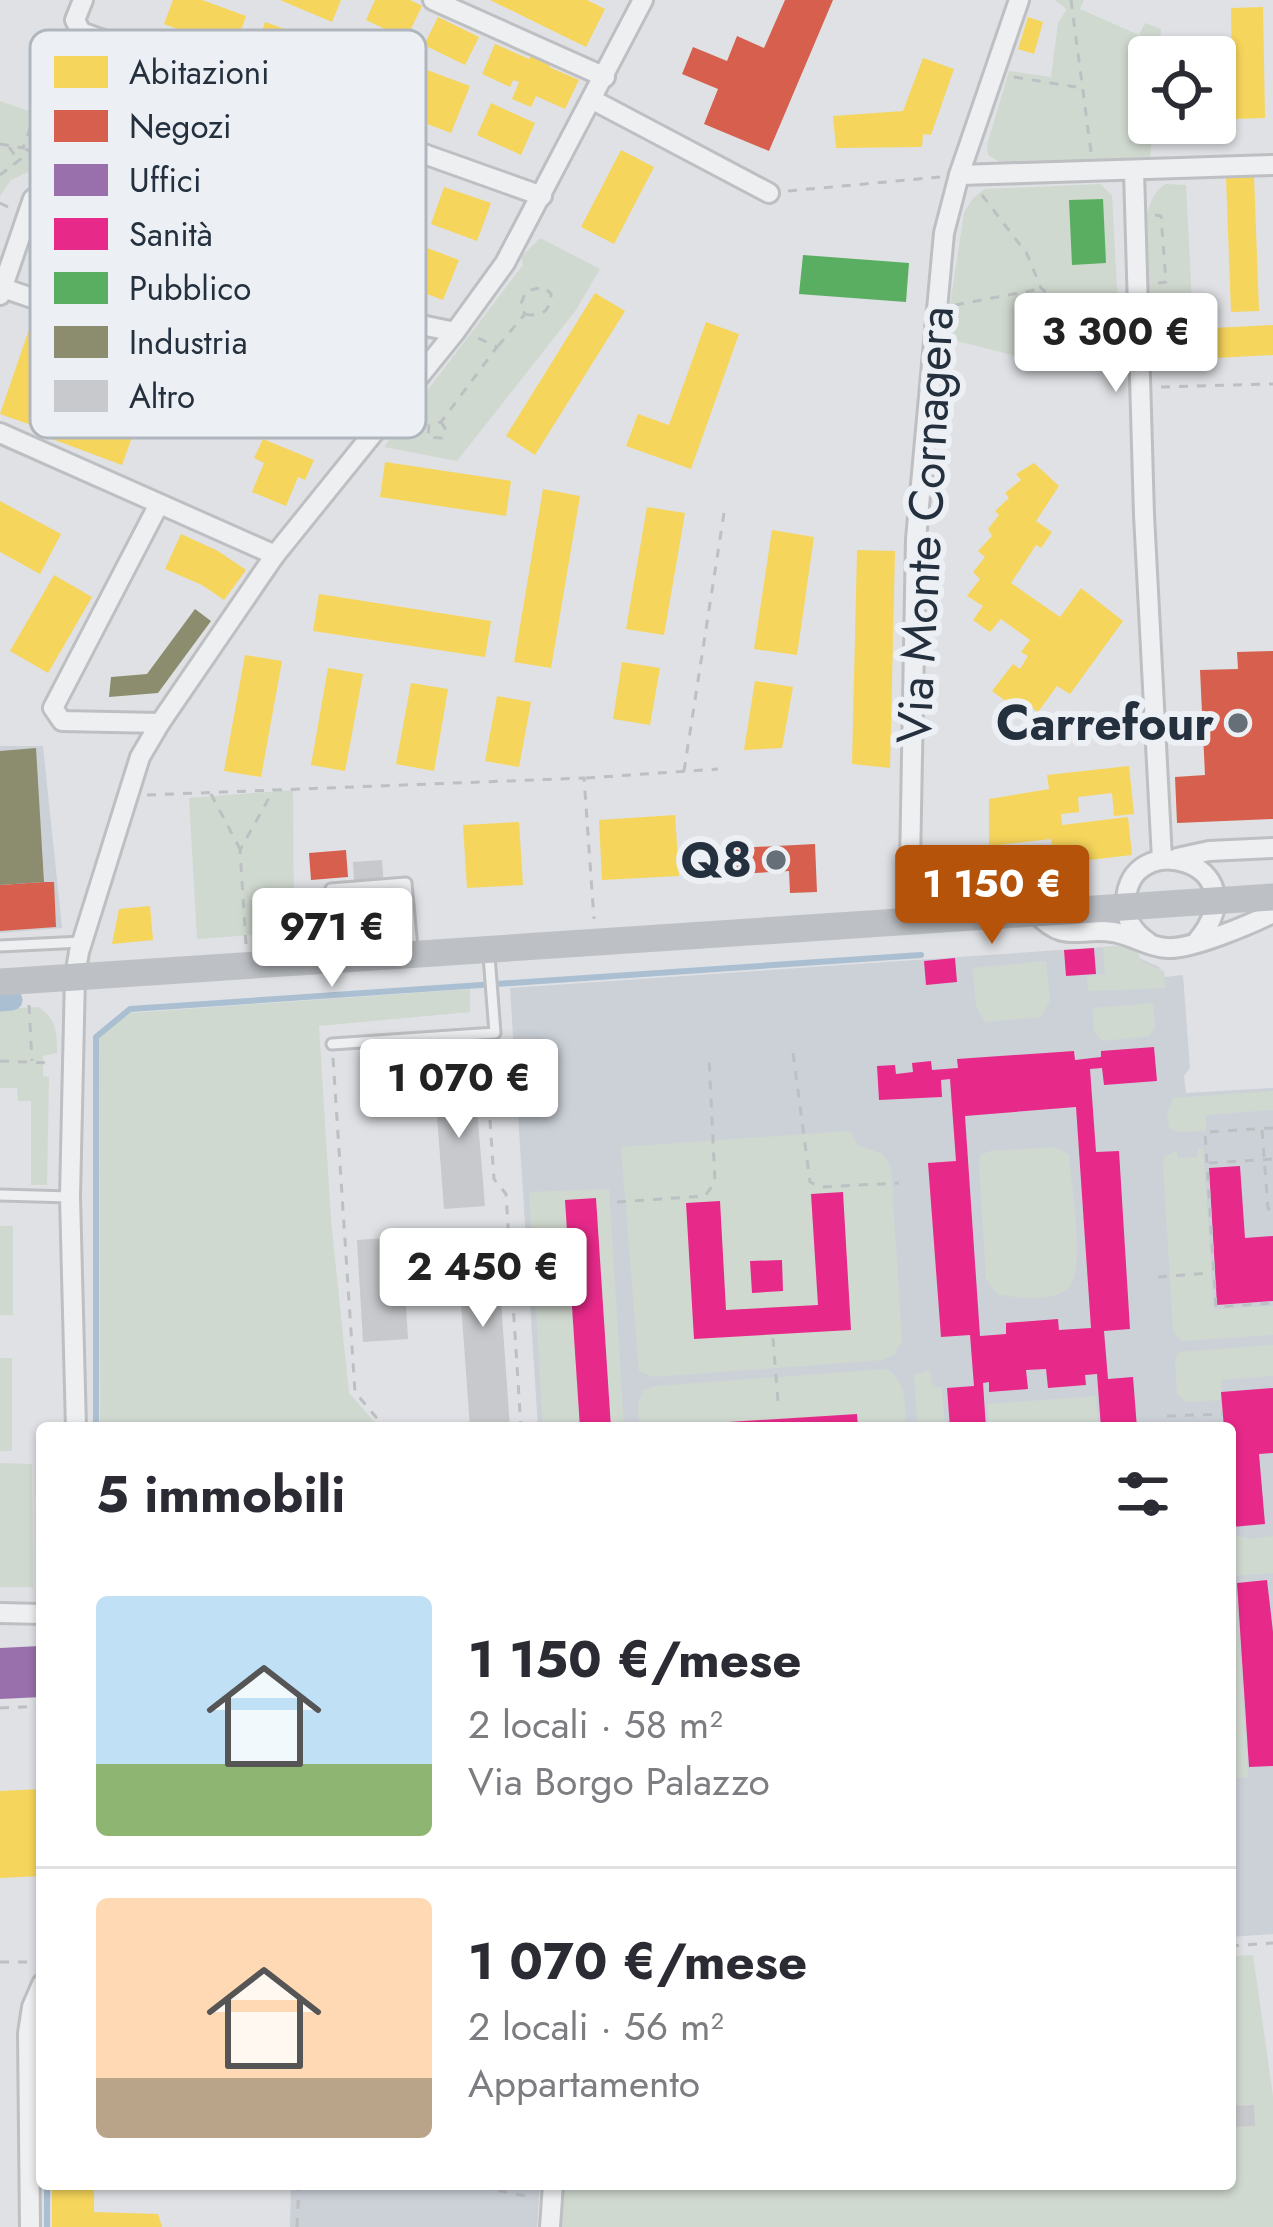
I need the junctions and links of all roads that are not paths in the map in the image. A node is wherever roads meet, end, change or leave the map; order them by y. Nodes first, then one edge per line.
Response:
1 (83, 0) edge
2 (433, 0) edge
3 (643, 0) edge
4 (1019, 0) edge
5 (80, 30) edge
6 (605, 76) junction
7 (593, 100) junction
8 (426, 154) edge
9 (1273, 165) edge
10 (1134, 171) junction
11 (959, 176) junction
12 (769, 193) road end
13 (542, 196) junction
14 (30, 205) edge
15 (1, 291) edge
16 (30, 300) edge
17 (426, 326) edge
18 (455, 332) junction
19 (426, 368) edge
20 (0, 433) edge
21 (369, 438) edge
22 (159, 504) junction
23 (275, 555) junction
24 (160, 723) junction
25 (1273, 848) edge
26 (1167, 859) junction
27 (1273, 898) edge
28 (1216, 902) junction
29 (1125, 908) junction
30 (1036, 913) junction
31 (1273, 913) edge
32 (910, 919) junction
33 (1198, 940) junction
34 (82, 942) junction
35 (1152, 945) junction
36 (0, 946) edge
37 (413, 953) junction
38 (489, 955) junction
39 (325, 959) junction
40 (75, 976) junction
41 (14, 981) edge
42 (332, 1044) road end
43 (0, 1196) edge
44 (70, 1197) junction
45 (76, 1422) edge
46 (0, 1613) edge
47 (36, 1614) edge
48 (36, 1998) edge
49 (553, 2192) edge
50 (30, 2227) edge
51 (550, 2227) edge

1 - 5 street
2 - 6 street
3 - 6 street
4 - 11 street, Via Monte Cornagera
6 - 7 street
7 - 12 street
7 - 13 street
8 - 13 street
9 - 10 street
10 - 11 street
10 - 26 street
11 - 32 street, Via Monte Cornagera
13 - 18 street
14 - 15 street
15 - 16 street
17 - 18 street
18 - 19 street
20 - 22 street
21 - 23 street
22 - 23 street
22 - 24 street
23 - 24 street
24 - 34 street
25 - 26 street
26 - 28 street
26 - 29 street
27 - 28 main road
28 - 29 main road
28 - 33 street
29 - 30 main road
29 - 35 street
30 - 32 main road
30 - 35 street
31 - 33 street
32 - 38 main road
33 - 35 street
34 - 36 lane
34 - 40 street
37 - 38 main road
37 - 39 main road
37 - 39 lane
38 - 42 lane
39 - 40 main road
40 - 41 main road
40 - 44 street
43 - 44 lane
44 - 45 street
46 - 47 street
48 - 50 street
49 - 51 street

